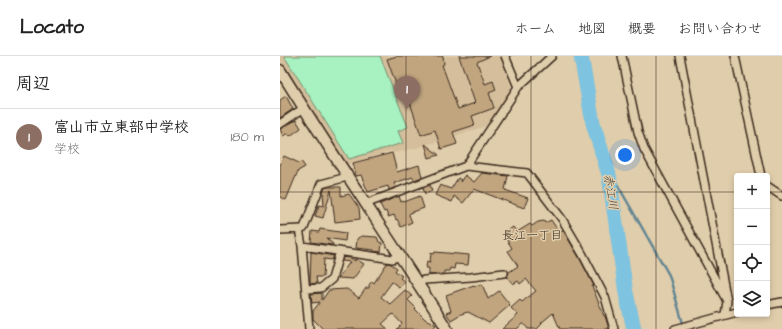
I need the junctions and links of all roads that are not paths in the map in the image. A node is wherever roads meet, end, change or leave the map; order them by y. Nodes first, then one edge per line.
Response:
1 (505, 56) edge
2 (622, 56) edge
3 (680, 56) edge
4 (736, 56) edge
5 (548, 58) edge
6 (280, 70) edge
7 (518, 87) junction
8 (304, 108) junction
9 (280, 124) edge
10 (466, 166) junction
11 (760, 173) edge
12 (347, 177) junction
13 (770, 188) edge
14 (782, 196) edge
15 (365, 204) junction
16 (299, 229) junction
17 (280, 230) edge
18 (302, 246) junction
19 (340, 251) junction
20 (400, 255) junction
21 (504, 273) dead end
22 (418, 284) junction
23 (306, 289) junction
24 (727, 302) junction
25 (782, 302) edge
26 (770, 304) edge
27 (734, 312) edge
28 (725, 314) junction
29 (695, 326) edge
30 (309, 329) edge
31 (447, 329) edge
32 (614, 329) edge
33 (675, 329) edge

1 - 7 street
2 - 24 street
3 - 24 street
4 - 11 street
5 - 7 street
6 - 8 street
7 - 10 street
8 - 9 street
8 - 12 street
10 - 15 street
10 - 32 street
12 - 15 street
12 - 16 street
13 - 14 street
15 - 20 street
16 - 17 street
16 - 18 street
18 - 19 street
18 - 23 street
19 - 20 street
19 - 23 street
20 - 22 street
21 - 22 street
22 - 31 street
23 - 30 street
24 - 28 street
25 - 26 street
27 - 28 street
28 - 29 street
29 - 33 street

